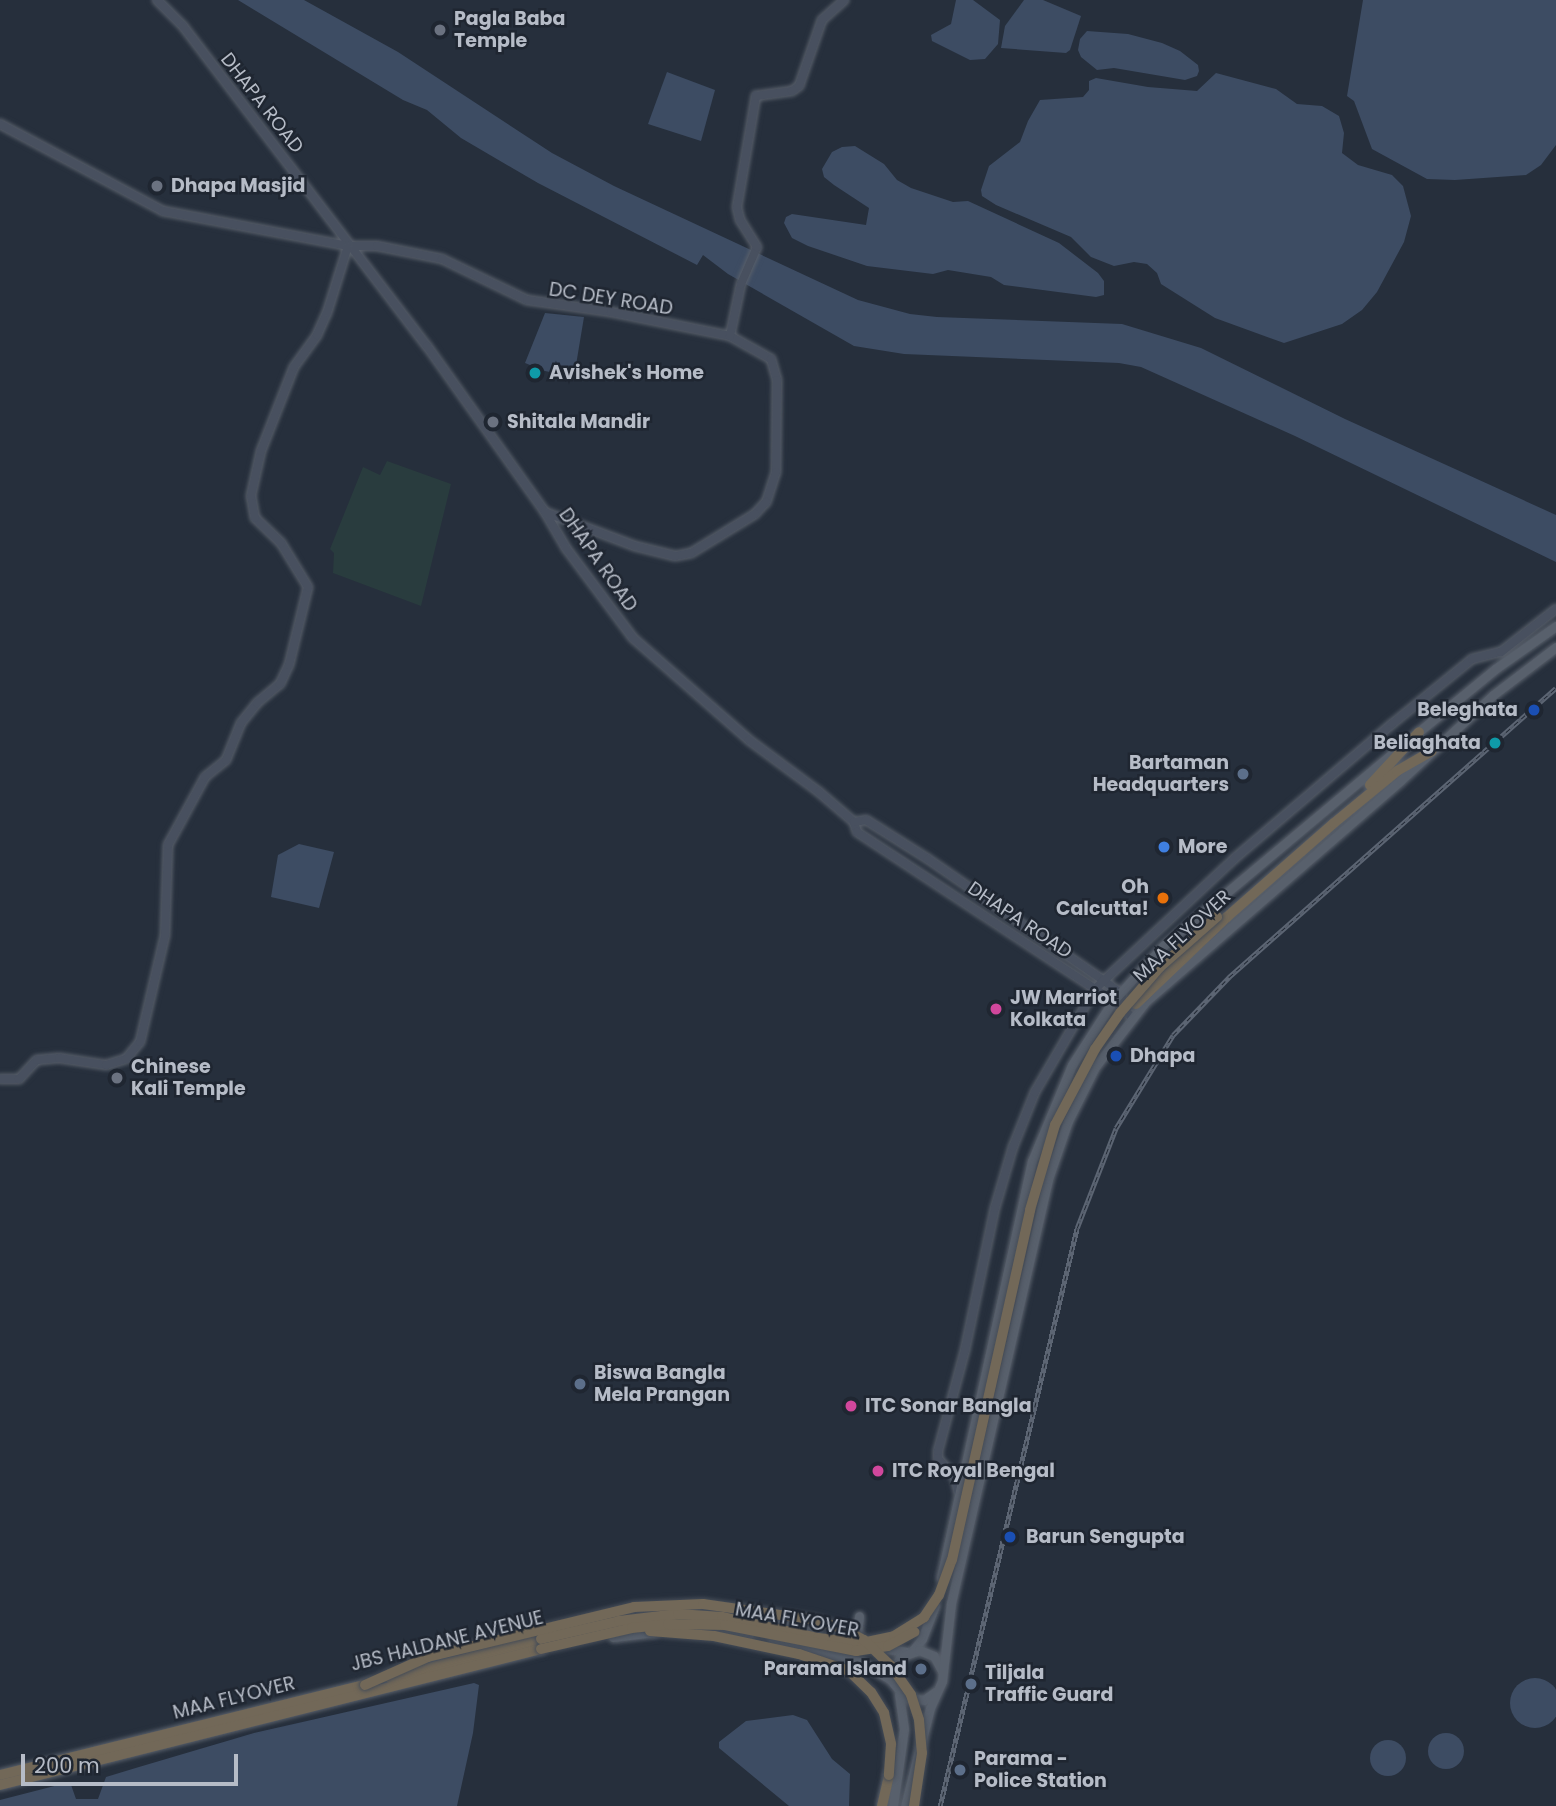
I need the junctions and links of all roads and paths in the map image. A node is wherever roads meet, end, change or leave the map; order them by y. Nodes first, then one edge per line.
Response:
1 (156, 0) edge
2 (844, 0) edge
3 (0, 124) edge
4 (348, 246) junction
5 (730, 336) junction
6 (545, 512) junction
7 (1556, 609) edge
8 (1556, 626) edge
9 (1556, 647) edge
10 (1419, 733) junction
11 (1432, 751) junction
12 (854, 822) junction
13 (1222, 917) junction
14 (1104, 980) junction
15 (1095, 989) junction
16 (1120, 993) junction
17 (1113, 1001) junction
18 (1132, 1017) junction
19 (0, 1079) edge
20 (959, 1494) junction
21 (859, 1616) dead end
22 (604, 1634) junction
23 (856, 1643) junction
24 (910, 1651) junction
25 (942, 1672) junction
26 (365, 1685) junction
27 (897, 1689) junction
28 (939, 1689) junction
29 (0, 1774) edge
30 (0, 1787) edge
31 (882, 1806) edge
32 (893, 1806) edge
33 (905, 1806) edge
34 (914, 1806) edge

1 - 4 street, DHAPA ROAD
2 - 5 street
3 - 4 street, DC DEY ROAD
4 - 5 street, DC DEY ROAD
4 - 6 street, DHAPA ROAD
4 - 19 street
5 - 6 street, DC DEY ROAD
6 - 12 street, DHAPA ROAD
7 - 14 street
8 - 10 main road
9 - 11 main road
10 - 13 highway, MAA FLYOVER
10 - 16 main road
11 - 13 highway, MAA FLYOVER
11 - 18 main road
12 - 14 street
12 - 15 street, DHAPA ROAD
13 - 22 highway, MAA FLYOVER, bridge
13 - 26 highway, MAA FLYOVER, bridge
14 - 15 street
14 - 16 street
15 - 17 street, DHAPA ROAD
15 - 20 street
16 - 17 main road
16 - 18 street
17 - 18 street, DHAPA ROAD
17 - 20 main road
18 - 25 main road
20 - 24 main road
21 - 23 main road
22 - 30 highway, MAA FLYOVER, bridge
22 - 31 highway, bridge
23 - 24 main road, JBS HALDANE AVENUE
23 - 29 main road, JBS HALDANE AVENUE
24 - 25 main road
24 - 27 main road
25 - 28 main road
26 - 29 highway, MAA FLYOVER
26 - 34 highway, bridge
27 - 28 main road
27 - 30 main road, JBS HALDANE AVENUE
27 - 32 main road
28 - 33 main road

